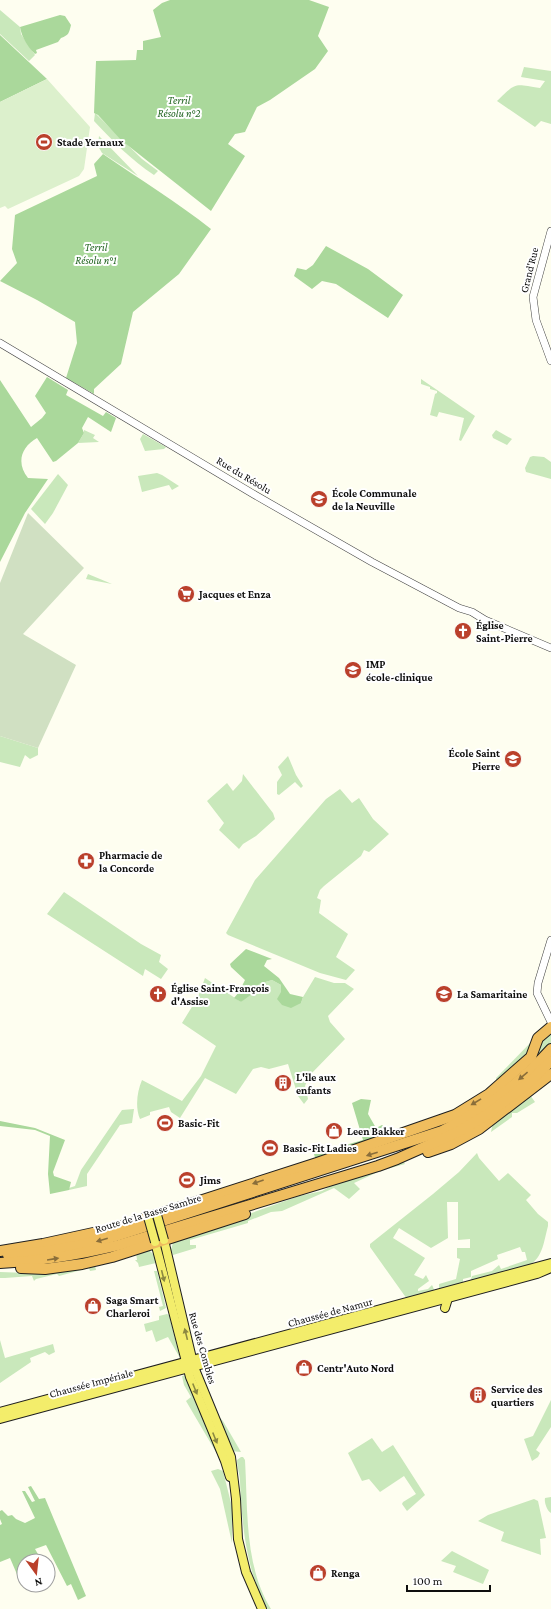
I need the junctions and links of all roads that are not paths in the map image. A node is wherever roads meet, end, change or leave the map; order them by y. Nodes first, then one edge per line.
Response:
1 (551, 231) edge
2 (0, 343) edge
3 (551, 361) edge
4 (551, 648) edge
5 (551, 940) edge
6 (551, 1022) edge
7 (551, 1027) edge
8 (551, 1049) edge
9 (551, 1061) edge
10 (551, 1074) edge
11 (423, 1137) junction
12 (378, 1143) junction
13 (350, 1152) junction
14 (396, 1159) junction
15 (312, 1172) junction
16 (347, 1175) junction
17 (152, 1216) junction
18 (159, 1241) junction
19 (0, 1251) edge
20 (0, 1256) edge
21 (0, 1264) edge
22 (547, 1269) edge
23 (477, 1286) junction
24 (448, 1297) junction
25 (445, 1308) dead end
26 (275, 1338) junction
27 (224, 1358) junction
28 (190, 1365) junction
29 (0, 1412) edge
30 (0, 1419) edge
31 (236, 1499) junction
32 (262, 1609) edge

1 - 3 street, Grand'Rue
2 - 4 street, Rue du Résolu
5 - 6 street
7 -> 12 highway
8 -> 11 highway, Route de la Basse Sambre
9 - 14 highway, Route de la Basse Sambre
10 - 14 highway
11 - 12 highway
11 -> 15 highway, Route de la Basse Sambre
12 - 13 highway
13 - 15 highway
13 -> 17 highway
14 - 16 highway, Route de la Basse Sambre
15 -> 20 highway, Route de la Basse Sambre
16 - 18 highway
21 -> 16 highway, Route de la Basse Sambre
17 - 18 main road, Rue des Combles, bridge
17 - 19 highway
18 - 21 highway
18 - 28 main road, Rue des Combles
22 - 23 main road, Chaussée de Namur
23 - 24 main road, Chaussée de Namur
23 - 26 main road, Chaussée de Namur
24 - 25 main road
24 - 27 main road, Chaussée de Namur
26 - 27 main road
26 - 28 main road, Chaussée de Namur
27 - 28 main road, Chaussée de Namur
28 - 29 main road, Chaussée Impériale
28 - 30 main road, Chaussée Impériale
28 -> 31 main road
28 - 31 main road, Rue des Combles
31 - 32 main road

